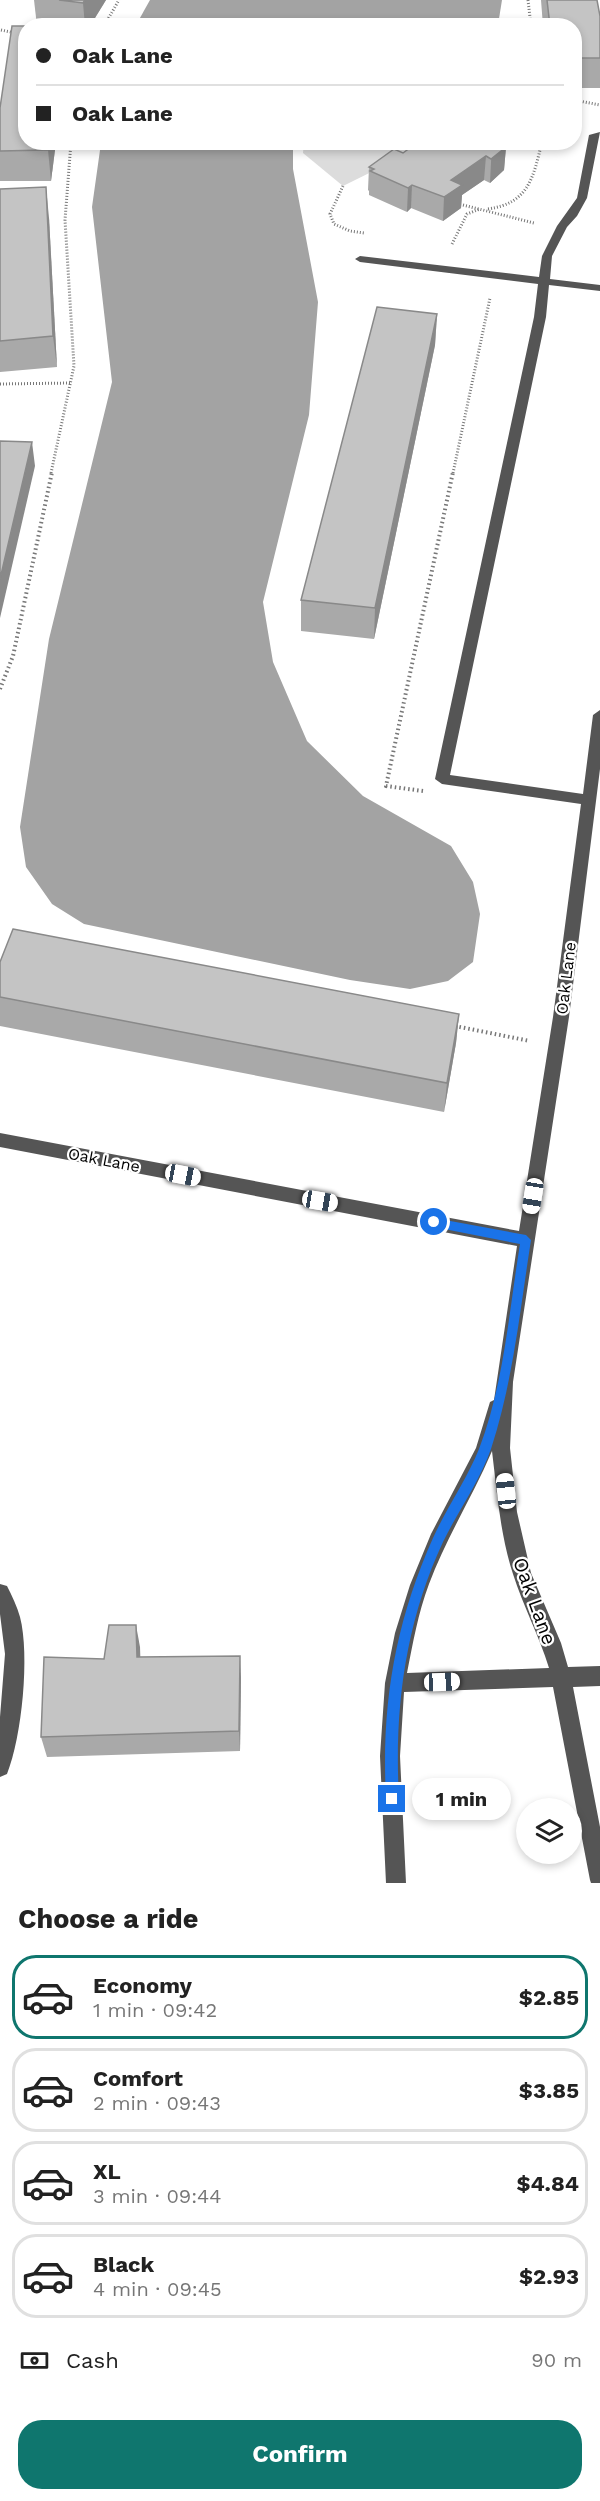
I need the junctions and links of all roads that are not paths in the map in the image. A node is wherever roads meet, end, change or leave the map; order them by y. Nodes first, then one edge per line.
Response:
1 (600, 135) edge
2 (360, 259) dead end
3 (544, 281) junction
4 (600, 288) edge
5 (600, 715) edge
6 (588, 800) junction
7 (0, 1140) edge
8 (526, 1240) junction
9 (504, 1382) junction
10 (0, 1593) edge
11 (600, 1676) edge
12 (561, 1677) junction
13 (395, 1683) junction
14 (0, 1767) edge
15 (600, 1880) edge
16 (396, 1883) edge

1 - 3 street
2 - 3 street
3 - 4 street
3 - 6 street
5 - 6 street, Oak Lane
6 - 8 street, Oak Lane
7 - 8 street, Oak Lane
8 - 9 street, Oak Lane
9 - 12 street, Oak Lane
9 - 13 street, Oak Lane
10 - 14 street
11 - 12 street
12 - 13 street
12 - 15 street, Oak Lane
13 - 16 street, Oak Lane

